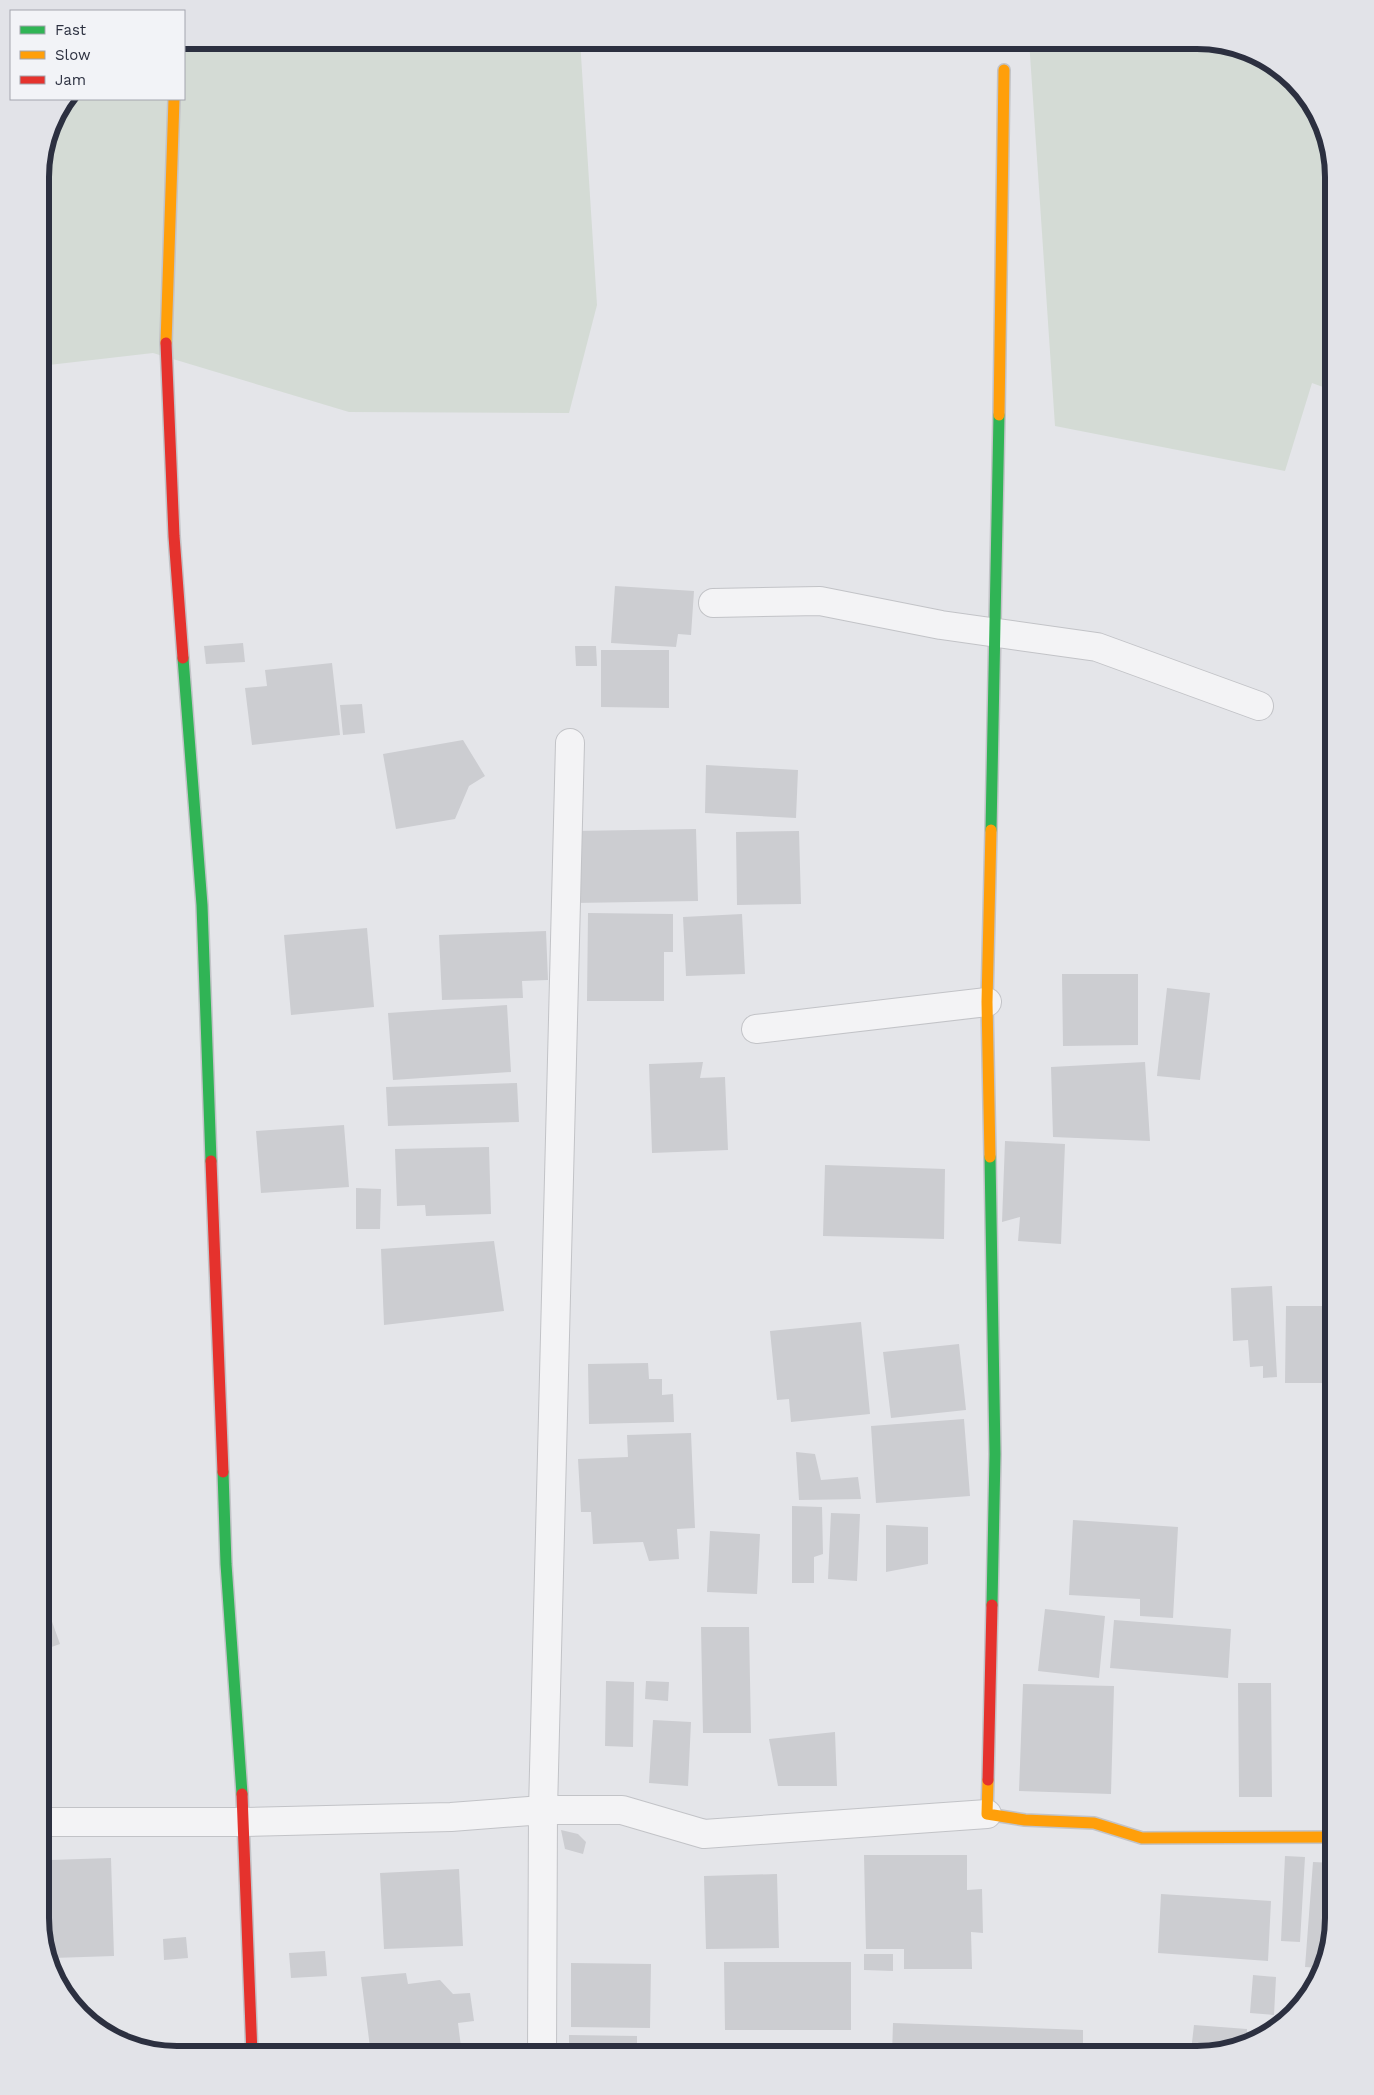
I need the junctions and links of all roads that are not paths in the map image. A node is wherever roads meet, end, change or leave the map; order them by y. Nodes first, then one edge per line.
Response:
1 (1004, 70) dead end
2 (174, 100) edge
3 (713, 603) dead end
4 (996, 633) junction
5 (1259, 706) dead end
6 (570, 743) dead end
7 (987, 1002) junction
8 (756, 1030) dead end
9 (543, 1810) junction
10 (987, 1814) junction
11 (49, 1822) edge
12 (244, 1822) junction
13 (1325, 1837) edge
14 (252, 2046) edge
15 (542, 2046) edge

1 - 4 street
2 - 12 street
3 - 4 street
4 - 5 street
4 - 7 street
6 - 9 street
7 - 8 street
7 - 10 street
9 - 10 street
9 - 12 street
9 - 15 street
10 - 13 street
11 - 12 street
12 - 14 street

